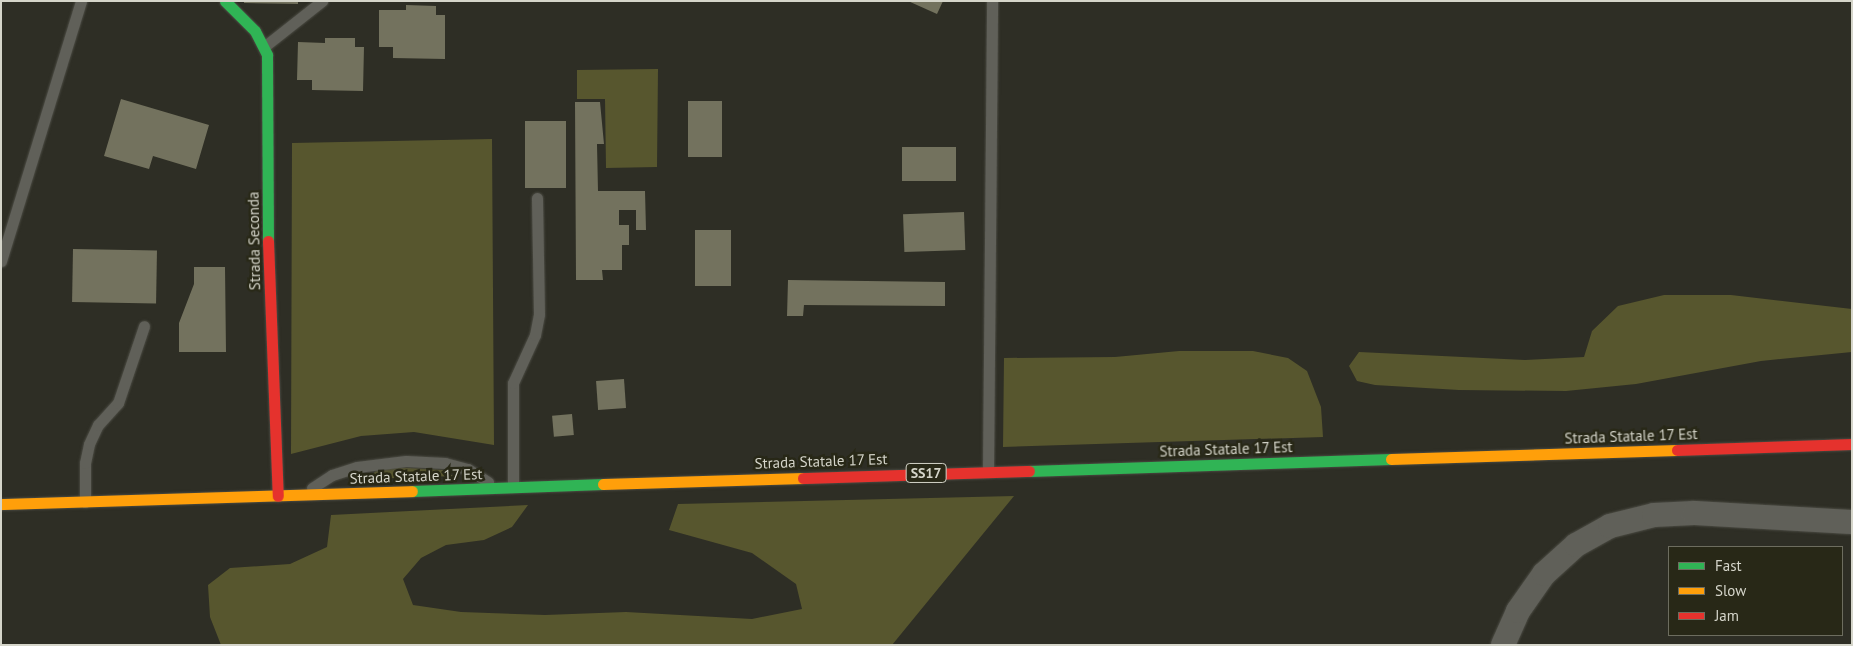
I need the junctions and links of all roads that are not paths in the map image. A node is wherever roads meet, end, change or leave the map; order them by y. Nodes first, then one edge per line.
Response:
1 (81, 1) edge
2 (225, 1) edge
3 (322, 1) edge
4 (992, 1) edge
5 (265, 46) junction
6 (537, 198) dead end
7 (1, 261) edge
8 (144, 326) dead end
9 (1852, 444) edge
10 (988, 471) junction
11 (496, 487) junction
12 (513, 487) junction
13 (278, 496) junction
14 (301, 496) junction
15 (85, 502) junction
16 (1, 504) edge
17 (1852, 522) edge
18 (1503, 645) edge

1 - 7 lane
2 - 5 main road, Strada Seconda
3 - 5 lane
4 - 10 lane
5 - 13 main road, Strada Seconda
6 - 12 lane
8 - 15 lane
9 - 10 main road, Strada Statale 17 Est / SS17
10 - 12 main road, Strada Statale 17 Est / SS17
11 - 12 main road, Strada Statale 17 Est / SS17
11 - 14 main road, Strada Statale 17 Est / SS17
11 - 14 lane
13 - 14 main road, Strada Statale 17 Est / SS17
13 - 15 main road, Strada Statale 17 Est / SS17
15 - 16 main road, Strada Statale 17 Est / SS17
17 - 18 street

